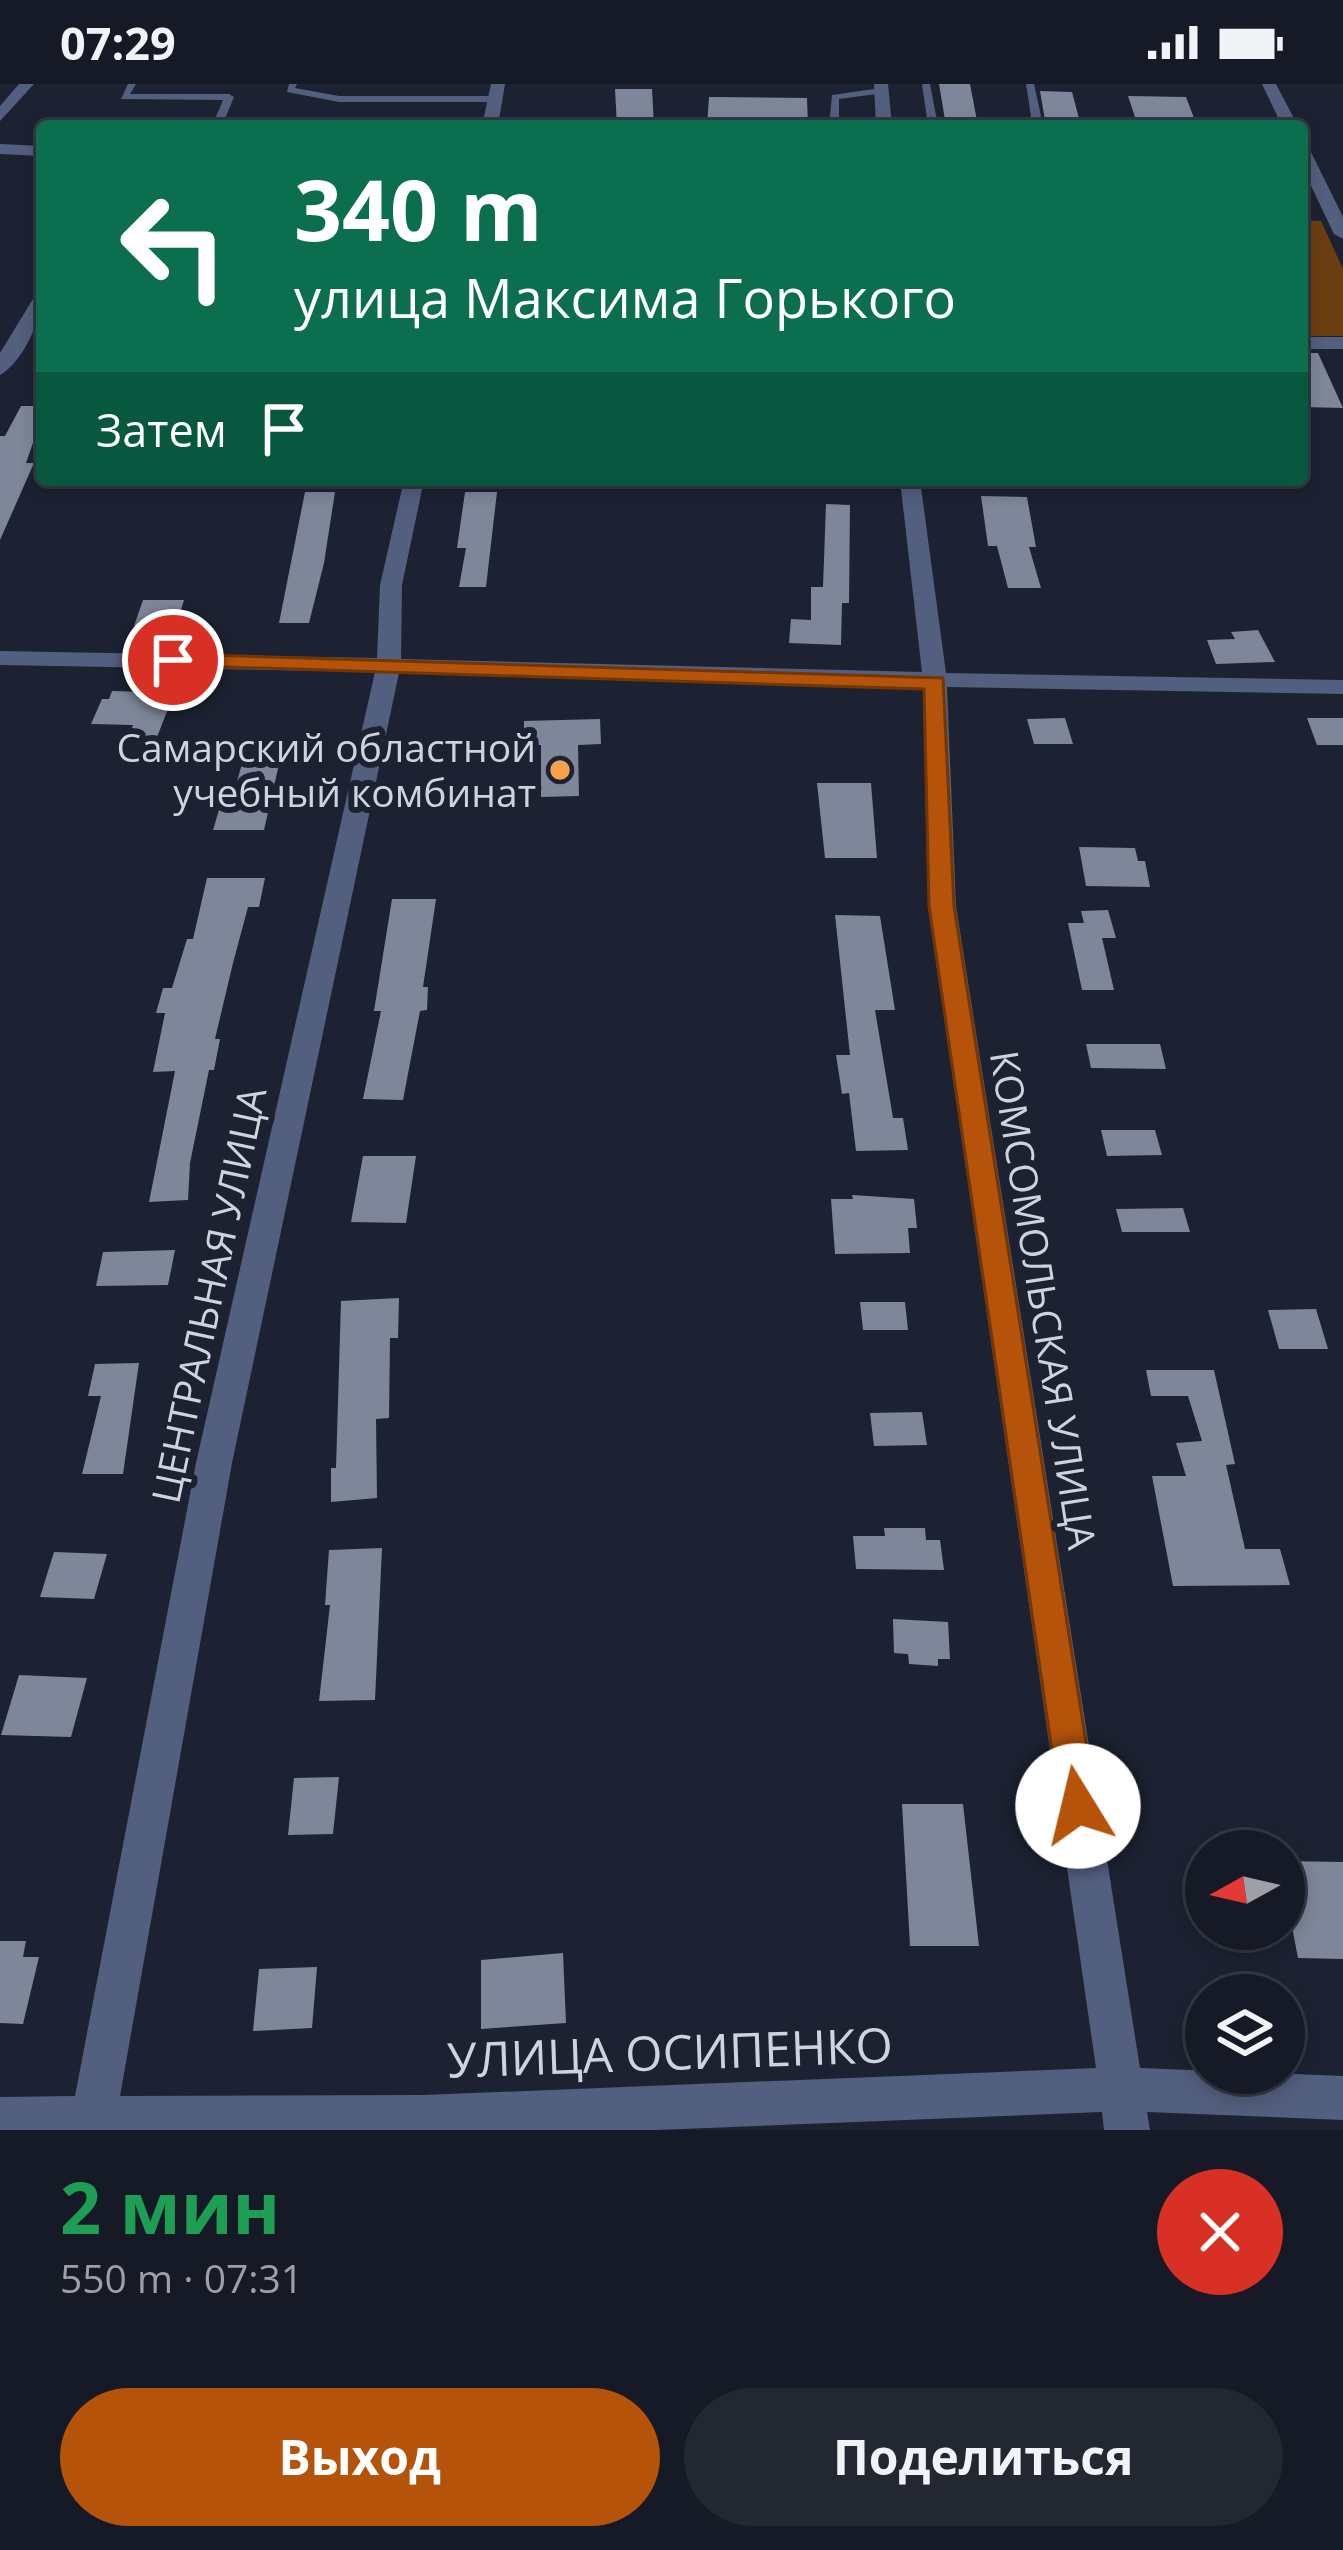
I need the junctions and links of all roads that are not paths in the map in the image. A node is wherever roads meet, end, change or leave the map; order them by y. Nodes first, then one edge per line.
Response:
1 (27, 84) edge
2 (132, 84) edge
3 (240, 84) edge
4 (292, 84) edge
5 (359, 84) edge
6 (418, 84) edge
7 (926, 84) edge
8 (1030, 84) edge
9 (1269, 84) edge
10 (881, 88) edge
11 (496, 92) edge
12 (229, 97) junction
13 (353, 99) junction
14 (415, 99) junction
15 (0, 116) edge
16 (219, 120) edge
17 (834, 120) edge
18 (884, 120) edge
19 (932, 120) edge
20 (1034, 120) edge
21 (1287, 120) edge
22 (0, 149) edge
23 (36, 151) edge
24 (1308, 165) edge
25 (1332, 215) edge
26 (1343, 234) edge
27 (36, 308) edge
28 (1308, 343) edge
29 (1343, 343) edge
30 (0, 369) edge
31 (413, 486) edge
32 (911, 486) edge
33 (0, 658) edge
34 (388, 663) junction
35 (935, 683) junction
36 (1343, 687) edge
37 (1343, 2098) edge
38 (1124, 2110) edge
39 (0, 2119) edge
40 (93, 2123) edge

1 - 15 street
2 - 12 lane
3 - 12 lane
4 - 13 lane
5 - 13 lane
6 - 14 lane
7 - 19 lane
8 - 20 lane
9 - 21 street
10 - 17 lane
10 - 18 street
11 - 14 lane
12 - 16 lane
13 - 14 lane
22 - 23 street
24 - 25 street
25 - 26 street
27 - 30 street
28 - 29 street
31 - 34 street, ЦЕНТРАЛЬНАЯ УЛИЦА
32 - 35 street, КОМСОМОЛЬСКАЯ УЛИЦА
33 - 34 street
34 - 35 street
34 - 40 street, ЦЕНТРАЛЬНАЯ УЛИЦА
35 - 36 street
35 - 38 street, КОМСОМОЛЬСКАЯ УЛИЦА
37 - 38 street, УЛИЦА ОСИПЕНКО
38 - 40 street, УЛИЦА ОСИПЕНКО
39 - 40 street, УЛИЦА ОСИПЕНКО

